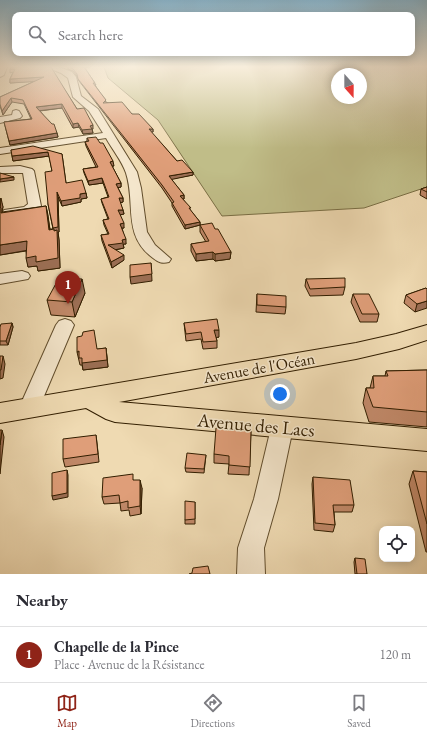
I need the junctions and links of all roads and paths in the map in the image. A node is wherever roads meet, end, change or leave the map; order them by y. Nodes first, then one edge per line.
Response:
1 (76, 94) edge
2 (16, 112) dead end
3 (0, 120) edge
4 (110, 135) junction
5 (0, 151) edge
6 (0, 170) edge
7 (9, 213) edge
8 (164, 259) dead end
9 (22, 276) dead end
10 (0, 279) edge
11 (65, 325) dead end
12 (427, 332) edge
13 (89, 397) junction
14 (29, 408) junction
15 (0, 413) edge
16 (282, 428) junction
17 (427, 440) edge
18 (251, 574) edge

1 - 4 street
2 - 3 street
4 - 5 street
4 - 8 street
6 - 7 street
9 - 10 street
11 - 14 street
12 - 13 main road, Avenue de l'Océan
13 - 14 main road, Avenue de l'Océan
13 - 16 main road, Avenue des Lacs
14 - 15 main road, Avenue de l'Océan
16 - 17 main road, Avenue des Lacs
16 - 18 street

